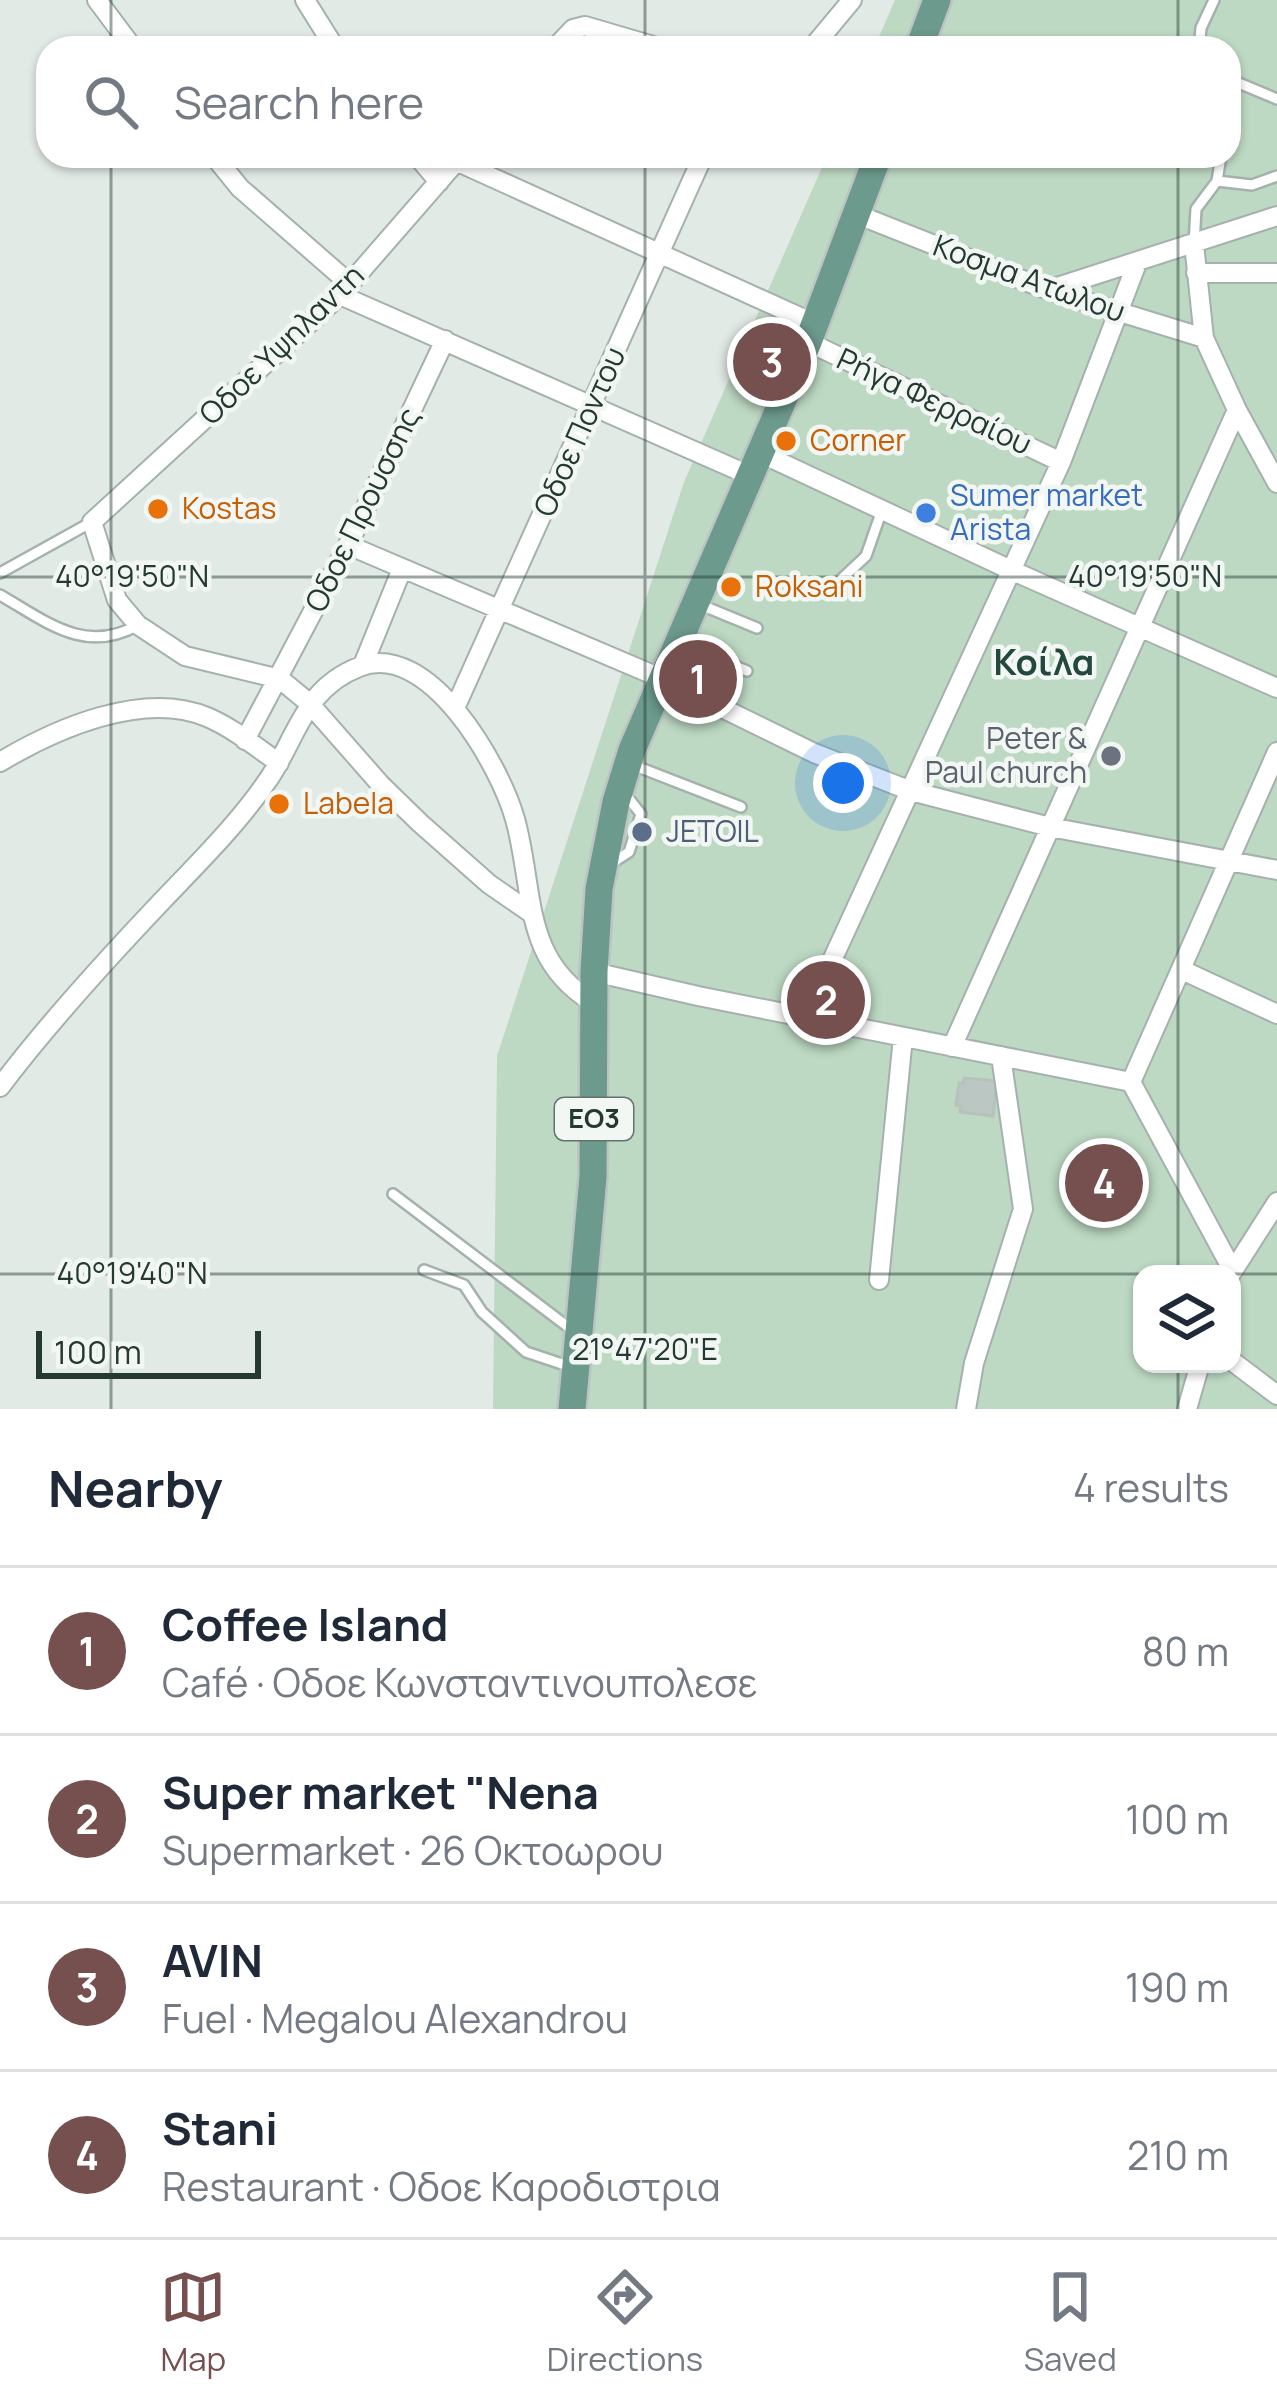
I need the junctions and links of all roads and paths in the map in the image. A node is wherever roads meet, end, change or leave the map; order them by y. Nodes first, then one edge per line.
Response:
1 (97, 0) edge
2 (305, 0) edge
3 (852, 0) edge
4 (1214, 0) edge
5 (934, 1) edge
6 (124, 36) edge
7 (328, 36) edge
8 (566, 36) edge
9 (619, 36) edge
10 (822, 36) edge
11 (923, 36) edge
12 (1200, 36) edge
13 (1241, 84) edge
14 (1277, 99) edge
15 (225, 168) edge
16 (427, 168) edge
17 (451, 168) edge
18 (478, 168) edge
19 (698, 168) edge
20 (873, 168) edge
21 (1219, 168) edge
22 (1277, 176) edge
23 (1217, 181) junction
24 (439, 182) junction
25 (856, 214) junction
26 (1277, 216) edge
27 (1194, 244) junction
28 (659, 254) junction
29 (1137, 263) junction
30 (1196, 273) junction
31 (1277, 274) edge
32 (345, 290) junction
33 (1048, 290) junction
34 (1119, 314) junction
35 (811, 333) junction
36 (1204, 338) junction
37 (446, 340) junction
38 (779, 350) dead end
39 (592, 405) junction
40 (1237, 410) junction
41 (1061, 462) junction
42 (755, 464) junction
43 (1277, 484) edge
44 (882, 510) junction
45 (92, 522) junction
46 (348, 545) junction
47 (402, 569) junction
48 (1013, 571) junction
49 (0, 573) edge
50 (835, 585) dead end
51 (0, 595) edge
52 (696, 603) junction
53 (499, 611) junction
54 (138, 625) junction
55 (1140, 626) junction
56 (757, 628) dead end
57 (679, 643) junction
58 (363, 665) junction
59 (747, 671) dead end
60 (280, 679) junction
61 (663, 680) junction
62 (1277, 688) edge
63 (309, 703) junction
64 (455, 708) junction
65 (245, 740) junction
66 (1277, 752) edge
67 (0, 762) edge
68 (279, 763) junction
69 (624, 776) junction
70 (911, 791) junction
71 (741, 808) dead end
72 (1050, 827) junction
73 (1231, 861) junction
74 (1277, 870) edge
75 (531, 913) junction
76 (1182, 970) junction
77 (594, 972) junction
78 (594, 1003) junction
79 (1277, 1014) edge
80 (806, 1017) junction
81 (903, 1037) junction
82 (952, 1047) junction
83 (1001, 1057) junction
84 (1131, 1082) junction
85 (0, 1087) edge
86 (393, 1194) dead end
87 (1277, 1202) edge
88 (1228, 1265) edge
89 (1236, 1265) edge
90 (424, 1270) dead end
91 (879, 1280) dead end
92 (580, 1336) junction
93 (1241, 1368) edge
94 (577, 1369) junction
95 (1197, 1373) edge
96 (1277, 1395) edge
97 (572, 1409) edge
98 (966, 1409) edge
99 (1187, 1409) edge

1 - 6 street
2 - 7 street
3 - 10 street
4 - 12 lane
5 - 11 main road
8 - 9 street
13 - 14 lane
15 - 32 street
16 - 24 street
17 - 24 street, Oδοε Υψηλαντη
18 - 28 street, Ρήγα Φερραίου
19 - 28 street, Oδοε Ποντου
20 - 25 main road, ΕΟ3
21 - 23 lane
22 - 23 lane
23 - 27 lane
24 - 32 street, Oδοε Υψηλαντη
25 - 33 street, Κοσμα Ατωλου
25 - 35 main road, ΕΟ3
26 - 27 street
27 - 29 street
27 - 30 street
28 - 35 street, Ρήγα Φερραίου
28 - 39 street, Oδοε Ποντου
29 - 33 street
29 - 34 street
30 - 31 street
30 - 36 street
32 - 37 street
32 - 45 street, Oδοε Υψηλαντη
33 - 34 street, Κοσμα Ατωλου
34 - 36 street, Κοσμα Ατωλου
34 - 41 street
35 - 38 lane
35 - 41 street, Ρήγα Φερραίου
35 - 42 main road, ΕΟ3
36 - 40 street
37 - 39 street
37 - 46 street, Oδοε Προυσσης
39 - 42 street
39 - 53 street, Oδοε Ποντου
40 - 43 street
40 - 55 street
41 - 48 street
42 - 44 street
42 - 52 main road, ΕΟ3
44 - 48 street
44 - 50 lane
45 - 49 lane
45 - 54 street
46 - 47 street
46 - 60 street, Oδοε Προυσσης
47 - 53 street
47 - 58 street
48 - 55 street
48 - 70 street
51 - 54 lane
52 - 56 lane
52 - 57 main road, ΕΟ3
53 - 61 street
53 - 64 street, Oδοε Ποντου
54 - 60 street
55 - 62 street
55 - 72 street
57 - 59 lane
57 - 61 main road, ΕΟ3
58 - 63 street
58 - 64 street
60 - 63 street
60 - 65 street, Oδοε Προυσσης
61 - 69 main road, ΕΟ3
61 - 70 street
63 - 68 street
63 - 75 street
64 - 75 street
65 - 67 street
65 - 68 street
66 - 73 street
68 - 85 street
69 - 71 lane
69 - 77 main road, ΕΟ3
70 - 72 street
70 - 80 street
72 - 73 street
72 - 82 street
73 - 74 street
73 - 76 street
75 - 78 street
76 - 79 street
76 - 84 street
77 - 78 main road, ΕΟ3
77 - 80 street
78 - 92 main road, ΕΟ3
80 - 81 street
81 - 82 street
81 - 91 street
82 - 83 street
83 - 84 street
83 - 98 street
84 - 88 street
86 - 92 lane
87 - 89 street
90 - 94 lane
92 - 94 main road, ΕΟ3
93 - 96 street
94 - 97 main road, ΕΟ3
95 - 99 street

